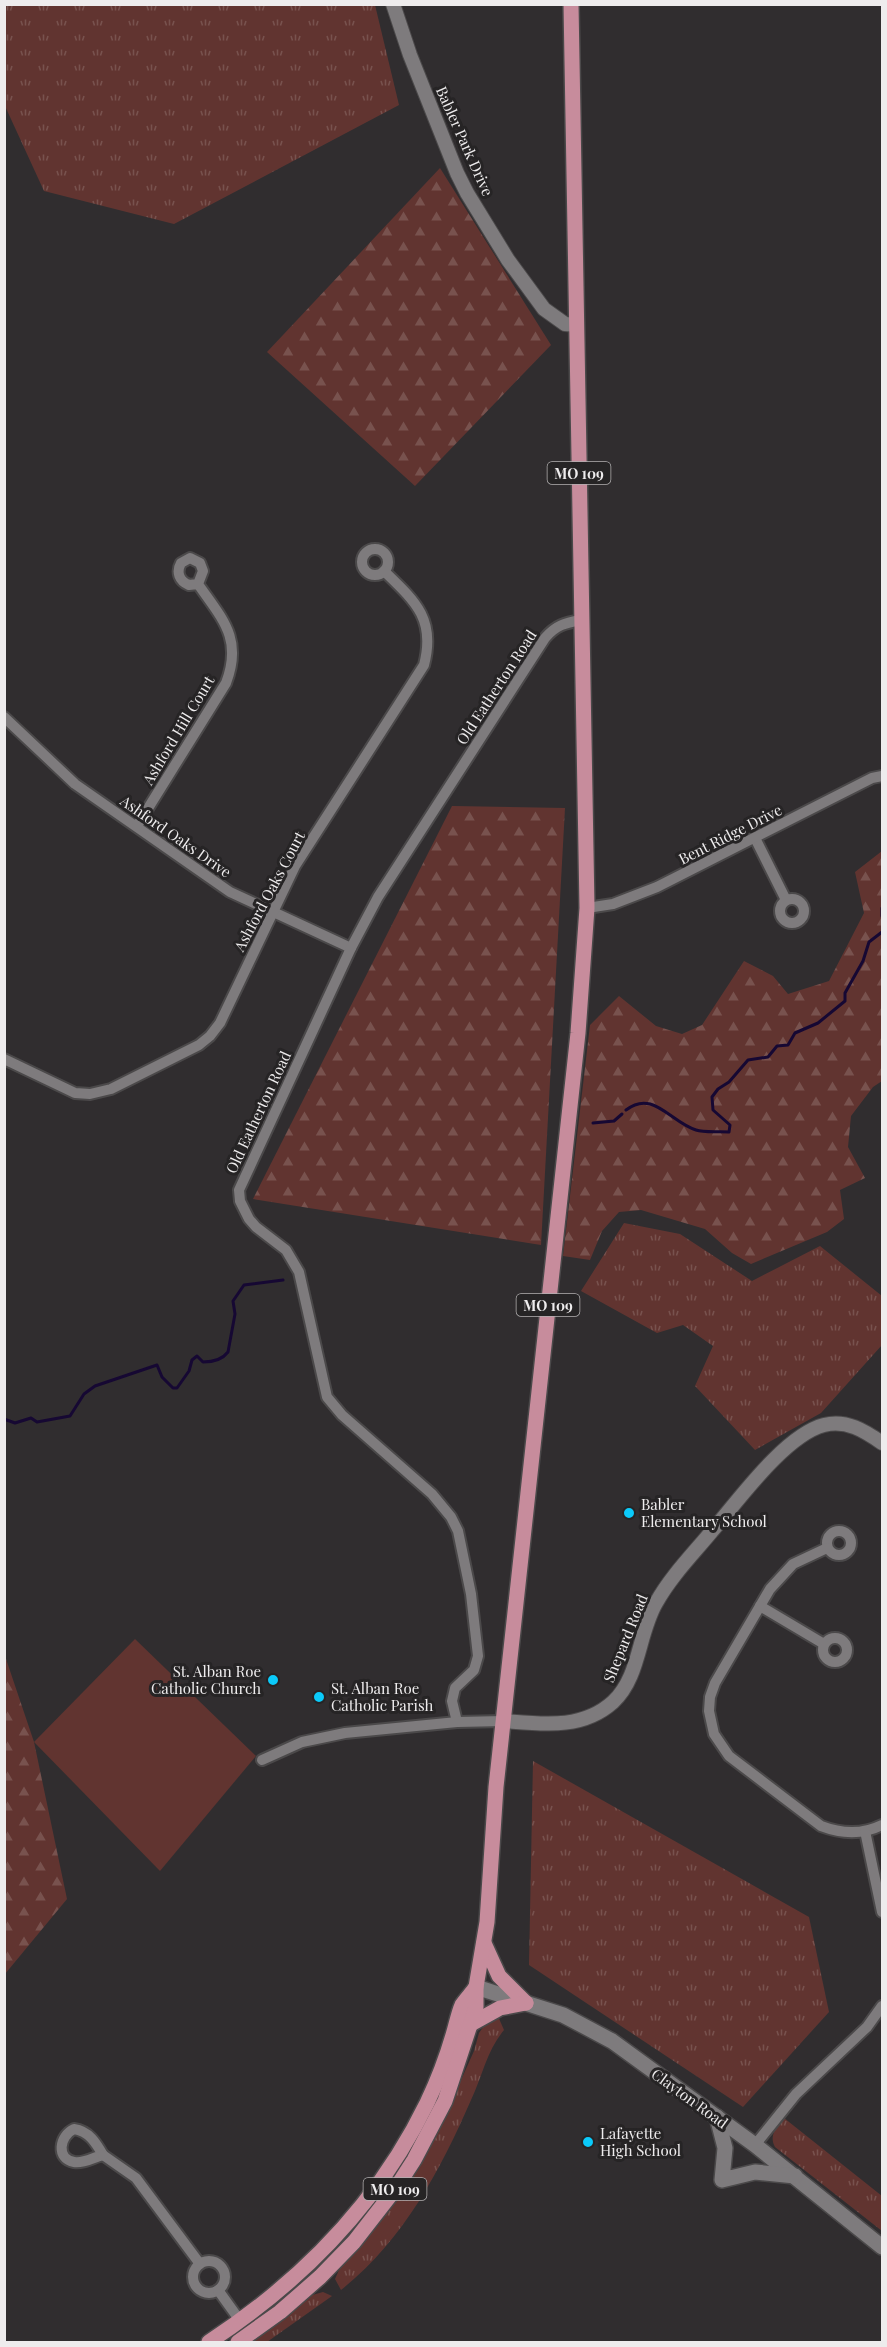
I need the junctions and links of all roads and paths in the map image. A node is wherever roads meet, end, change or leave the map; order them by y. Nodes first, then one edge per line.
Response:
1 (393, 4) edge
2 (571, 4) edge
3 (577, 325) junction
4 (384, 571) dead end
5 (198, 584) dead end
6 (581, 620) junction
7 (4, 717) edge
8 (882, 776) edge
9 (137, 826) junction
10 (755, 838) junction
11 (786, 900) dead end
12 (587, 908) junction
13 (272, 912) junction
14 (351, 948) junction
15 (4, 1059) edge
16 (882, 1443) edge
17 (828, 1548) dead end
18 (759, 1606) junction
19 (824, 1644) dead end
20 (504, 1721) junction
21 (457, 1722) junction
22 (262, 1760) dead end
23 (882, 1825) edge
24 (865, 1832) junction
25 (882, 1912) edge
26 (484, 1943) junction
27 (476, 1987) junction
28 (526, 2003) junction
29 (882, 2006) edge
30 (471, 2024) junction
31 (717, 2117) junction
32 (755, 2145) junction
33 (103, 2155) dead end
34 (795, 2176) junction
35 (882, 2247) edge
36 (200, 2264) junction
37 (218, 2290) junction
38 (241, 2322) junction
39 (209, 2343) edge
40 (233, 2343) edge
41 (238, 2343) edge

1 - 3 street, Babler Park Drive
2 - 3 main road, MO 109
3 - 6 main road, MO 109
4 - 13 street, Ashford Oaks Court
5 - 9 street, Ashford Hill Court
6 - 12 main road, MO 109
6 - 14 street, Old Eatherton Road
7 - 9 street, Ashford Oaks Drive
8 - 10 street, Bent Ridge Drive
9 - 13 street, Ashford Oaks Drive
10 - 11 street
10 - 12 street, Bent Ridge Drive
12 - 20 main road, MO 109
13 - 14 street, Ashford Oaks Drive
13 - 15 street, Ashford Oaks Court
14 - 21 street, Old Eatherton Road
16 - 20 street, Shepard Road
17 - 18 street
18 - 19 street
18 - 24 street
20 - 21 street, Shepard Road
20 - 26 main road, MO 109
21 - 22 street, Shepard Road
23 - 24 street
24 - 25 street
26 - 27 main road, MO 109
26 - 28 main road
27 - 28 main road, Clayton Road
27 - 30 main road, MO 109
27 - 38 main road, MO 109
28 - 30 main road
28 - 31 main road, Clayton Road
29 - 32 street
30 - 41 main road, MO 109
31 - 32 main road, Clayton Road
31 - 34 main road
32 - 34 main road, Clayton Road
33 - 36 street
34 - 35 main road, Clayton Road
36 - 37 street
36 - 37 street
37 - 38 street
38 - 39 main road, MO 109
38 - 40 main road

